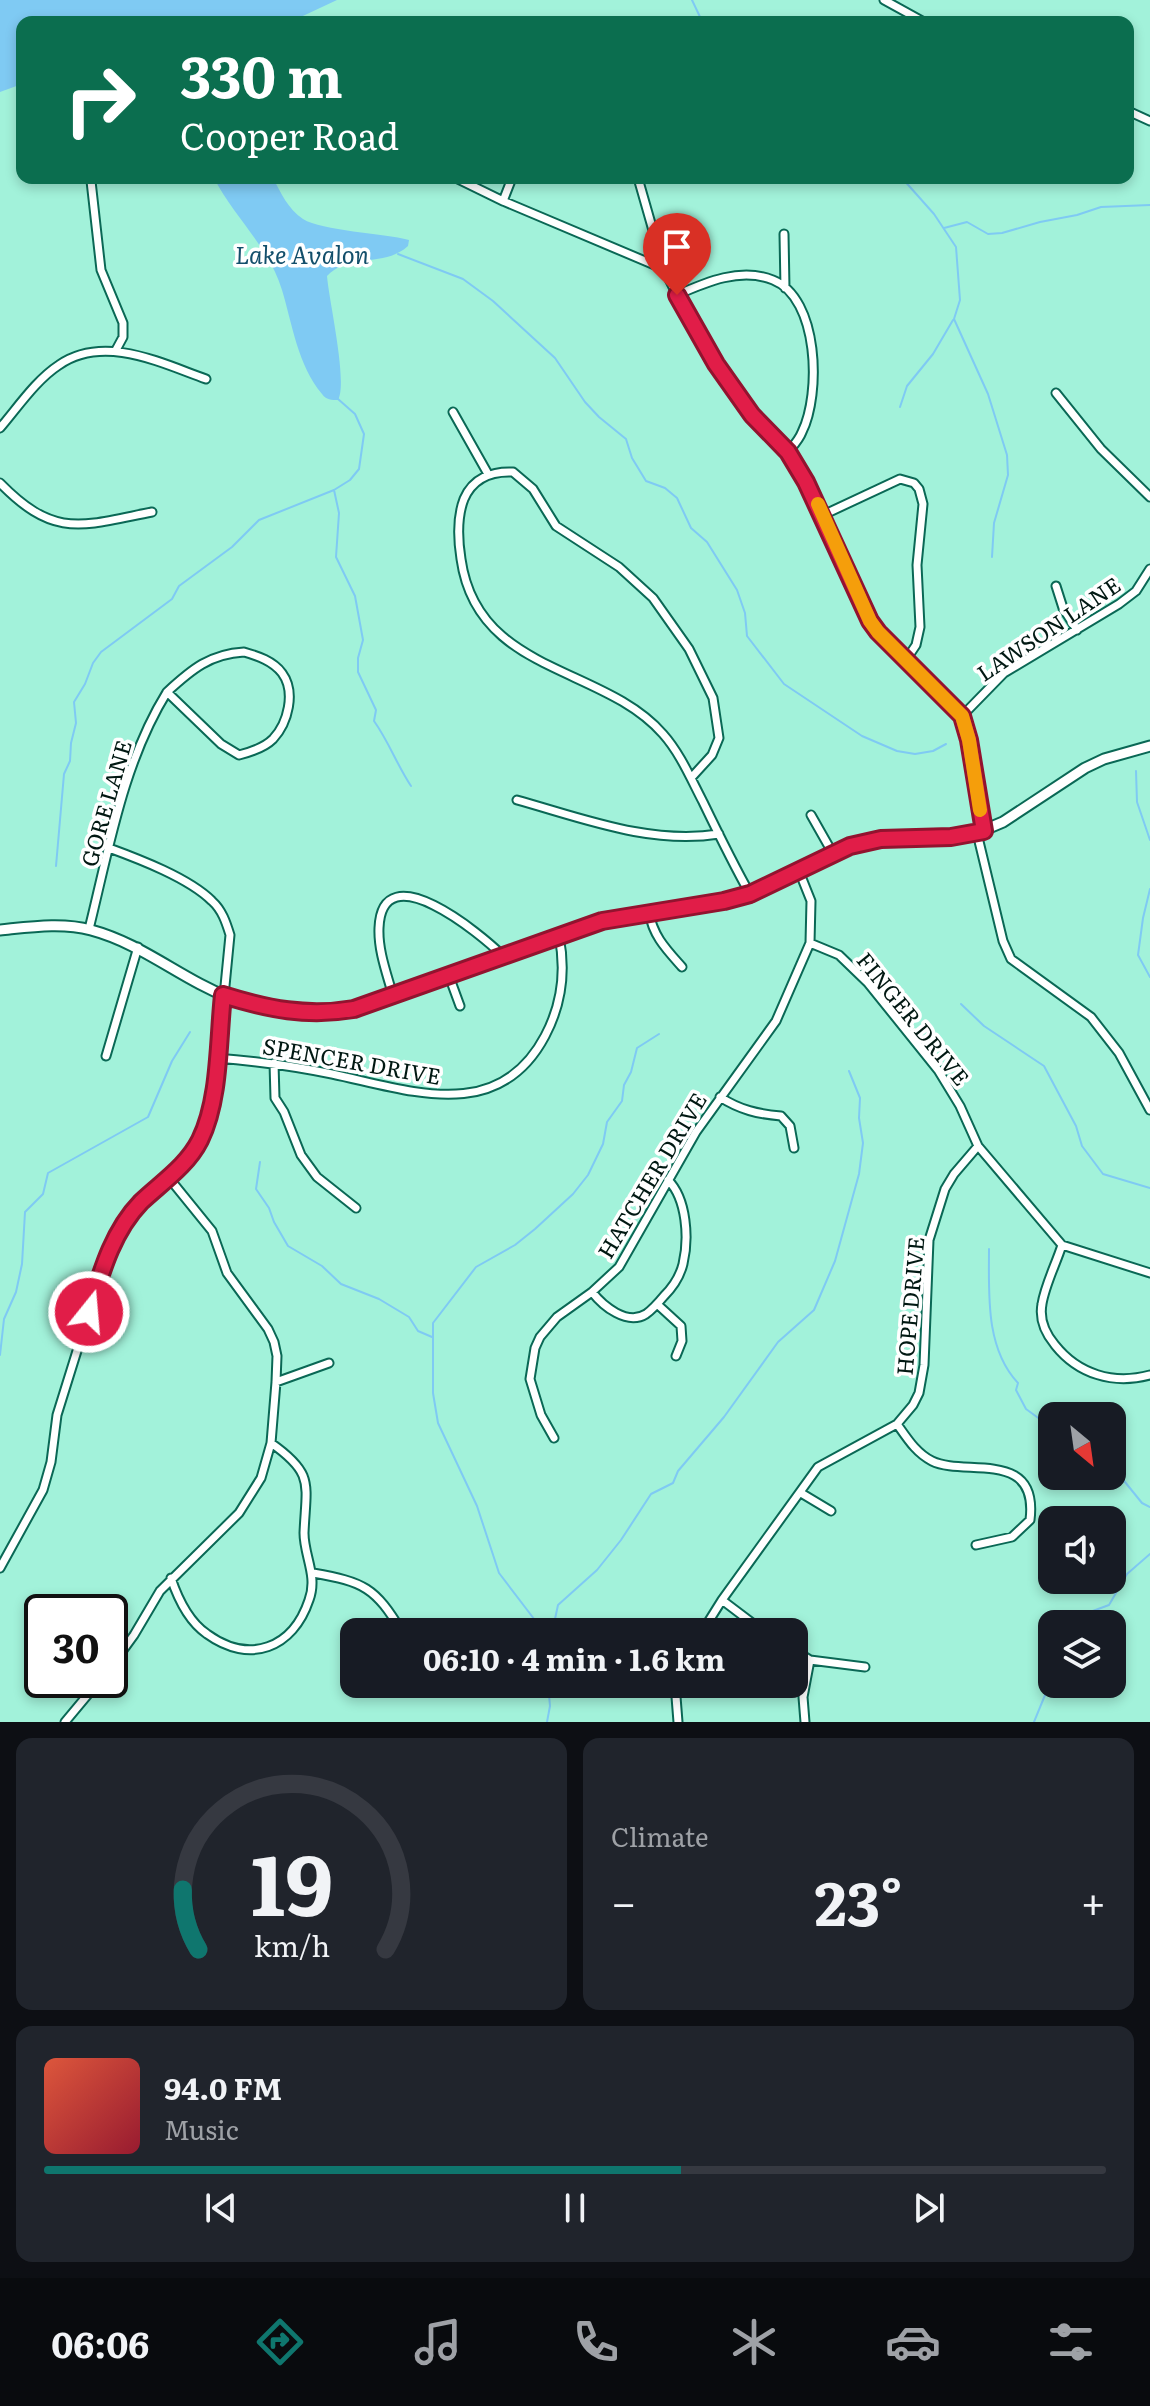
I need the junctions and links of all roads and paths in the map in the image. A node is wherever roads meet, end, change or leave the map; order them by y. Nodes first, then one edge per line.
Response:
1 (884, 0) edge
2 (913, 16) edge
3 (91, 184) edge
4 (468, 184) edge
5 (510, 184) edge
6 (640, 184) edge
7 (503, 201) junction
8 (784, 234) dead end
9 (664, 269) junction
10 (785, 288) junction
11 (677, 295) junction
12 (116, 350) junction
13 (206, 379) dead end
14 (1056, 393) dead end
15 (453, 412) dead end
16 (0, 428) edge
17 (788, 452) junction
18 (488, 474) junction
19 (0, 483) edge
20 (1150, 497) edge
21 (152, 512) dead end
22 (823, 515) junction
23 (1150, 569) edge
24 (1056, 586) dead end
25 (1077, 630) junction
26 (906, 660) junction
27 (167, 692) junction
28 (962, 716) junction
29 (1150, 746) edge
30 (691, 778) junction
31 (517, 800) dead end
32 (811, 815) dead end
33 (981, 832) junction
34 (719, 834) junction
35 (109, 848) junction
36 (832, 852) junction
37 (799, 871) junction
38 (750, 894) junction
39 (649, 912) junction
40 (89, 929) junction
41 (0, 930) edge
42 (559, 936) junction
43 (810, 943) junction
44 (138, 947) junction
45 (503, 956) junction
46 (682, 967) dead end
47 (449, 976) junction
48 (223, 995) junction
49 (393, 996) junction
50 (460, 1006) dead end
51 (106, 1056) dead end
52 (216, 1058) junction
53 (274, 1063) junction
54 (720, 1097) junction
55 (1150, 1110) edge
56 (978, 1146) junction
57 (794, 1148) dead end
58 (169, 1178) junction
59 (668, 1180) junction
60 (356, 1208) dead end
61 (1062, 1245) junction
62 (1150, 1273) edge
63 (592, 1292) junction
64 (657, 1304) junction
65 (676, 1356) dead end
66 (329, 1363) dead end
67 (1150, 1375) edge
68 (276, 1382) junction
69 (897, 1424) junction
70 (554, 1438) dead end
71 (271, 1443) junction
72 (801, 1493) junction
73 (831, 1511) dead end
74 (976, 1545) dead end
75 (0, 1568) edge
76 (313, 1573) junction
77 (171, 1578) junction
78 (722, 1600) junction
79 (394, 1618) edge
80 (711, 1618) edge
81 (746, 1618) edge
82 (128, 1643) edge
83 (810, 1660) joint
84 (865, 1667) dead end
85 (85, 1698) edge
86 (676, 1698) edge
87 (65, 1722) edge
88 (678, 1722) edge
89 (805, 1722) edge

1 - 2 street
3 - 12 street
4 - 7 street
5 - 7 street
6 - 9 street
7 - 9 street
8 - 10 street
9 - 11 street
10 - 11 street
10 - 17 street
11 - 17 street
12 - 13 street
12 - 16 street
14 - 20 street
15 - 18 street
17 - 22 street
18 - 30 street
18 - 30 street
19 - 21 street
22 - 26 street
22 - 26 street
23 - 25 street, LAWSON LANE
24 - 25 street
25 - 28 street, LAWSON LANE
26 - 28 street
27 - 27 street, GORE LANE
27 - 35 street, GORE LANE
28 - 33 street
29 - 33 street
30 - 34 street
31 - 34 street
32 - 36 street
33 - 36 street
33 - 55 street
34 - 38 street
35 - 40 street, GORE LANE
35 - 48 street
36 - 37 street
37 - 38 street
37 - 43 street, HATCHER DRIVE
38 - 39 street
39 - 42 street
39 - 46 street
40 - 41 street
40 - 44 street
42 - 45 street
42 - 53 street, SPENCER DRIVE
43 - 54 street, HATCHER DRIVE
43 - 56 street, FINGER DRIVE
44 - 48 street
44 - 51 street
45 - 47 street
45 - 49 street
47 - 49 street
47 - 50 street
48 - 49 street
48 - 52 street
52 - 53 street, SPENCER DRIVE
52 - 58 street
53 - 60 street
54 - 57 street
54 - 59 street, HATCHER DRIVE
56 - 61 street, FINGER DRIVE
56 - 69 street, HOPE DRIVE
58 - 68 street
58 - 75 street
59 - 63 street, HATCHER DRIVE
59 - 64 street
61 - 62 street
61 - 67 street
63 - 64 street
63 - 70 street, HATCHER DRIVE
64 - 65 street
66 - 68 street
68 - 71 street
69 - 72 street, HOPE DRIVE
69 - 74 street
71 - 76 street
71 - 77 street
72 - 73 street
72 - 78 street, HOPE DRIVE
76 - 77 street
76 - 79 street
77 - 82 street
78 - 80 street, HOPE DRIVE
78 - 81 street
83 - 84 street
83 - 89 street
85 - 87 street
86 - 88 street

